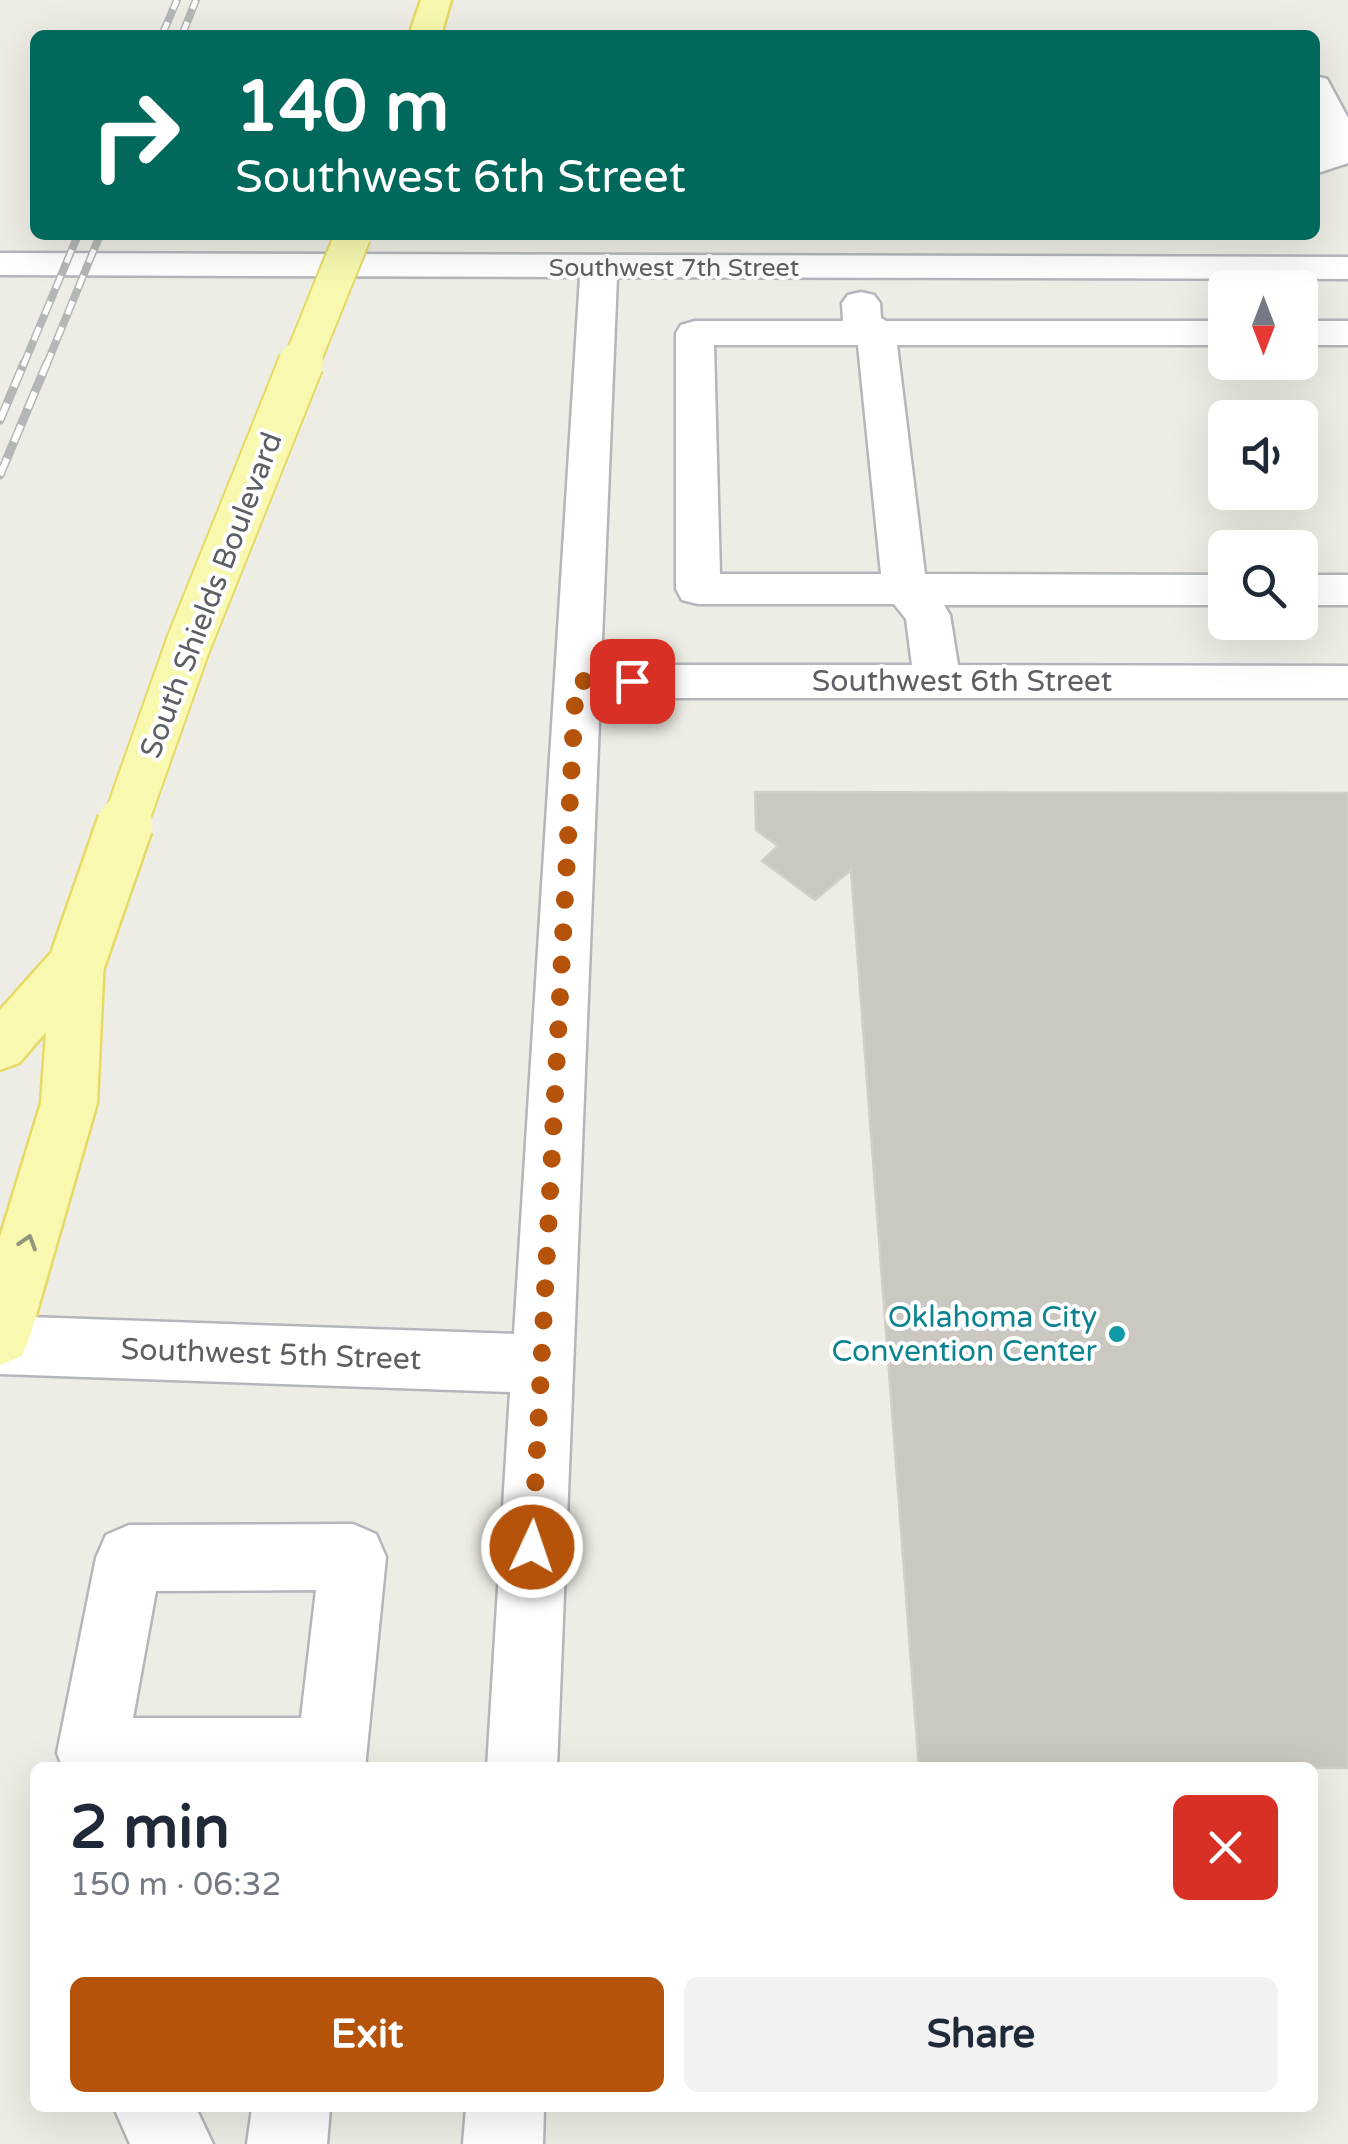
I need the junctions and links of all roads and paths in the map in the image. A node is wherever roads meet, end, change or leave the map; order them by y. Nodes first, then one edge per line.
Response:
1 (436, 0) edge
2 (427, 30) edge
3 (1320, 96) edge
4 (1320, 162) edge
5 (351, 240) edge
6 (915, 251) edge
7 (0, 264) edge
8 (599, 266) junction
9 (868, 268) junction
10 (1348, 268) edge
11 (876, 332) junction
12 (1208, 333) edge
13 (1318, 333) edge
14 (1348, 333) edge
15 (905, 589) junction
16 (1208, 590) edge
17 (1318, 590) edge
18 (1348, 590) edge
19 (576, 681) junction
20 (918, 682) junction
21 (1348, 682) edge
22 (78, 959) junction
23 (0, 1047) edge
24 (0, 1336) edge
25 (0, 1346) edge
26 (542, 1364) junction
27 (187, 1760) edge
28 (331, 1760) edge
29 (522, 1762) edge
30 (155, 2112) edge
31 (291, 2112) edge
32 (505, 2112) edge
33 (174, 2144) edge
34 (287, 2144) edge
35 (503, 2144) edge

1 - 2 main road
3 - 4 street
5 - 22 main road, South Shields Boulevard, bridge
6 - 9 street, Southwest 7th Street
6 - 10 street, Southwest 7th Street
7 - 8 street, Southwest 7th Street
8 - 9 street, Southwest 7th Street
8 - 19 street
9 - 11 street
11 - 12 street
11 - 15 street
11 - 15 street
13 - 14 street
15 - 16 street
15 - 20 street
17 - 18 street
19 - 20 street, Southwest 6th Street
19 - 26 street
20 - 21 street, Southwest 6th Street
22 - 23 main road, South Shields Boulevard
24 -> 22 main road, South Shields Boulevard
25 - 26 street, Southwest 5th Street
26 - 29 street
27 - 28 street
27 - 28 street
30 - 33 street
31 - 34 street
32 - 35 street

